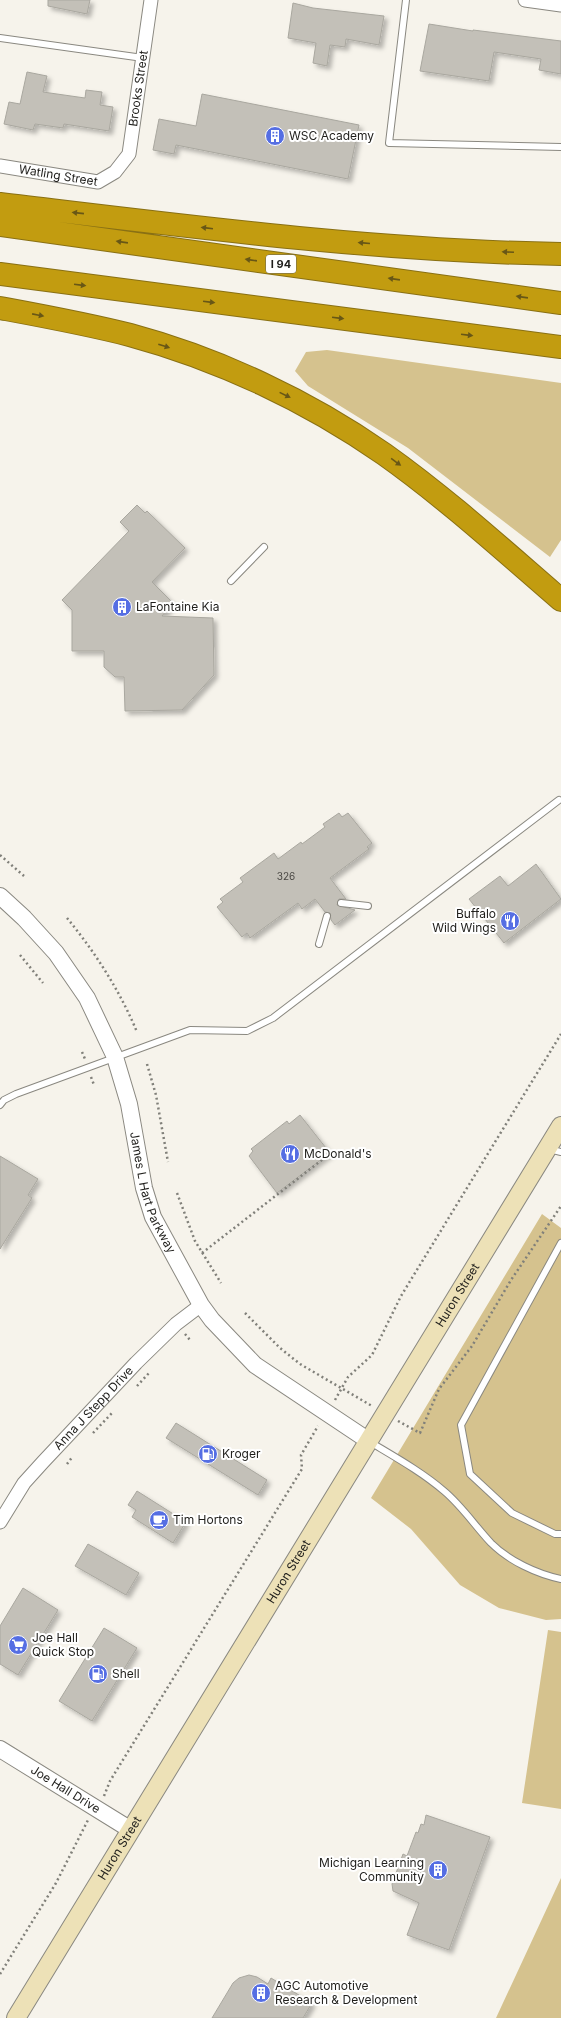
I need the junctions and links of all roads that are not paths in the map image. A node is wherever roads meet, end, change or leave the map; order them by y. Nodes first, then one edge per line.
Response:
1 (151, 0) edge
2 (406, 0) edge
3 (525, 0) edge
4 (561, 5) edge
5 (0, 38) edge
6 (143, 58) junction
7 (561, 147) edge
8 (0, 166) edge
9 (115, 172) joint
10 (0, 204) edge
11 (0, 225) edge
12 (561, 254) edge
13 (0, 274) edge
14 (561, 303) edge
15 (0, 308) edge
16 (561, 347) edge
17 (264, 547) dead end
18 (231, 581) dead end
19 (561, 600) edge
20 (559, 800) dead end
21 (0, 896) edge
22 (342, 903) dead end
23 (368, 906) dead end
24 (328, 916) dead end
25 (319, 944) dead end
26 (115, 1057) junction
27 (0, 1105) edge
28 (561, 1126) edge
29 (554, 1150) edge
30 (561, 1243) edge
31 (201, 1305) junction
32 (369, 1441) junction
33 (0, 1522) edge
34 (561, 1534) edge
35 (561, 1579) edge
36 (0, 1749) edge
37 (131, 1830) junction
38 (16, 2018) edge

1 - 6 street, Brooks Street
2 - 7 lane
3 - 4 street
5 - 6 lane
6 - 9 street, Brooks Street
8 - 9 street, Watling Street
12 -> 10 highway
14 -> 11 highway, I 94
13 -> 16 highway
15 -> 19 highway
17 - 18 lane
20 - 26 lane
21 - 26 street, James L Hart Parkway
22 - 23 lane
24 - 25 lane
26 - 27 lane
26 - 31 street, James L Hart Parkway
28 - 29 main road, Huron Street
29 - 32 main road, Huron Street
30 - 34 lane
31 - 32 street, James L Hart Parkway
31 - 33 street, Anna J Stepp Drive
32 - 35 lane
32 - 37 main road, Huron Street
36 - 37 street, Joe Hall Drive
37 - 38 main road, Huron Street

